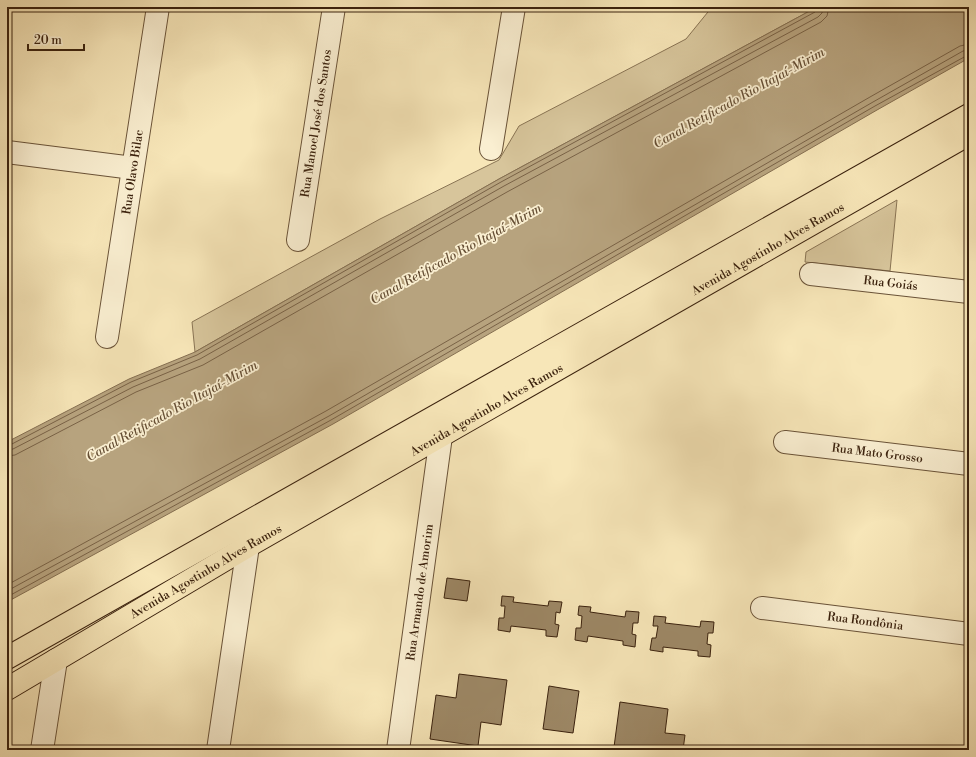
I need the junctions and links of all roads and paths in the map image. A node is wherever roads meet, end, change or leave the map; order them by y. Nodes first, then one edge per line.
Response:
1 (158, 7) edge
2 (334, 7) edge
3 (514, 7) edge
4 (969, 115) edge
5 (964, 139) edge
6 (491, 149) dead end
7 (7, 152) edge
8 (133, 168) junction
9 (298, 240) dead end
10 (811, 274) dead end
11 (969, 292) edge
12 (107, 337) dead end
13 (441, 436) junction
14 (785, 442) dead end
15 (969, 464) edge
16 (248, 546) junction
17 (762, 608) dead end
18 (969, 634) edge
19 (7, 658) edge
20 (56, 660) junction
21 (7, 689) edge
22 (42, 750) edge
23 (218, 750) edge
24 (398, 750) edge

1 - 8 street, Rua Olavo Bilac
2 - 9 street, Rua Manoel José dos Santos
3 - 6 street
4 - 19 main road, Avenida Agostinho Alves Ramos
5 - 13 main road, Avenida Agostinho Alves Ramos
7 - 8 street
8 - 12 street, Rua Olavo Bilac
10 - 11 street, Rua Goiás
13 - 16 main road, Avenida Agostinho Alves Ramos
13 - 24 street, Rua Armando de Amorim
14 - 15 street, Rua Mato Grosso
16 - 20 main road, Avenida Agostinho Alves Ramos
16 - 23 street
17 - 18 street, Rua Rondônia
20 - 21 main road, Avenida Agostinho Alves Ramos
20 - 22 street

